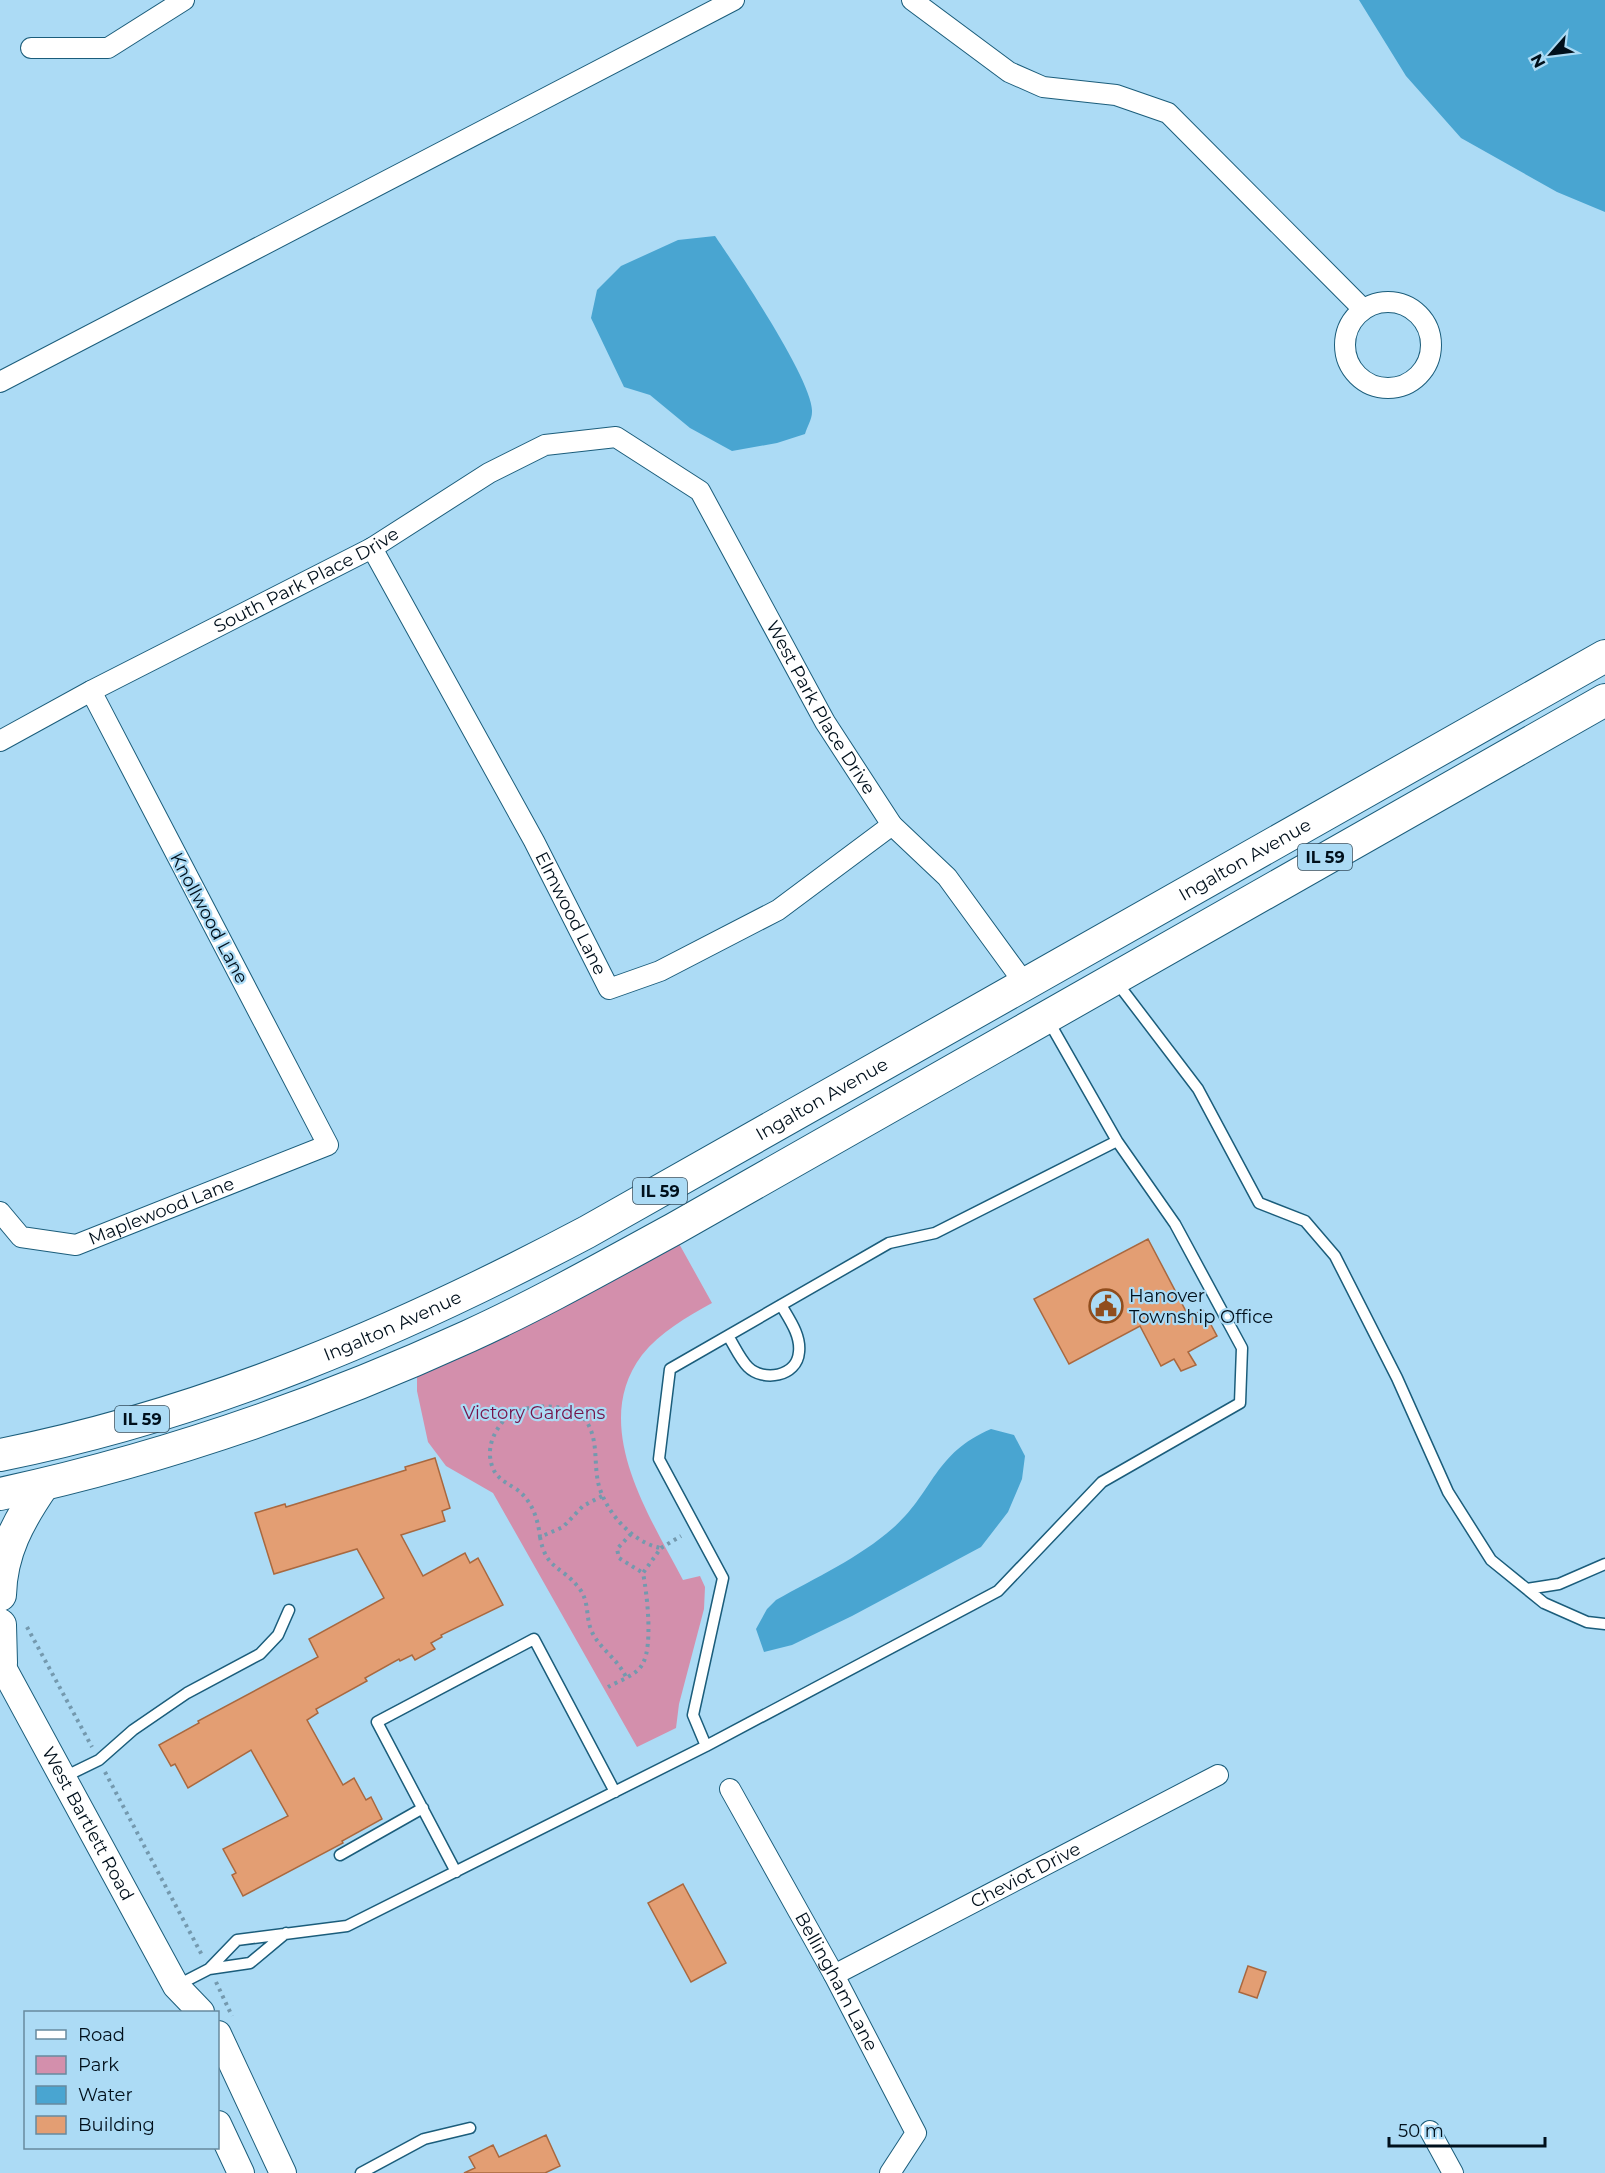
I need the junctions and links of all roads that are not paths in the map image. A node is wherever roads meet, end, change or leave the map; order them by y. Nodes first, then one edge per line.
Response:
1 (184, 0) edge
2 (734, 0) edge
3 (912, 0) edge
4 (31, 48) dead end
5 (1364, 309) junction
6 (0, 382) edge
7 (616, 437) joint
8 (372, 548) junction
9 (1605, 656) edge
10 (91, 691) junction
11 (1605, 700) edge
12 (0, 741) edge
13 (892, 825) junction
14 (1113, 978) junction
15 (1025, 984) junction
16 (1046, 1016) junction
17 (1118, 1142) junction
18 (328, 1145) joint
19 (0, 1212) edge
20 (781, 1305) junction
21 (728, 1336) junction
22 (0, 1455) edge
23 (43, 1485) junction
24 (0, 1494) edge
25 (1605, 1564) edge
26 (1527, 1589) junction
27 (0, 1594) edge
28 (289, 1610) dead end
29 (11, 1622) edge
30 (1605, 1624) edge
31 (0, 1663) edge
32 (706, 1746) junction
33 (1218, 1775) dead end
34 (64, 1777) junction
35 (730, 1790) dead end
36 (615, 1792) junction
37 (423, 1808) junction
38 (340, 1855) dead end
39 (456, 1872) junction
40 (286, 1933) junction
41 (209, 1969) junction
42 (834, 1976) junction
43 (176, 1986) junction
44 (178, 2011) edge
45 (199, 2011) edge
46 (219, 2036) edge
47 (219, 2126) edge
48 (470, 2128) dead end
49 (1430, 2131) dead end
50 (241, 2173) edge
51 (282, 2173) edge
52 (361, 2173) edge
53 (890, 2173) edge
54 (1453, 2173) edge

1 - 4 street
2 - 6 street
3 - 5 street
5 - 5 street
7 - 8 street, South Park Place Drive
7 - 13 street, West Park Place Drive
8 - 10 street, South Park Place Drive
8 - 13 street, Elmwood Lane
9 - 15 main road, Ingalton Avenue / IL 59
10 - 12 street, South Park Place Drive
10 - 18 street, Knollwood Lane
11 - 14 main road, IL 59
13 - 15 street, West Park Place Drive
14 - 16 main road, IL 59
14 - 26 lane
15 - 16 main road
15 - 22 main road, Ingalton Avenue / IL 59
16 - 17 lane
16 - 23 main road, IL 59
17 - 20 lane
17 - 32 lane
18 - 19 street, Maplewood Lane
20 - 21 lane
20 - 21 lane
21 - 32 lane
23 - 24 main road, IL 59
23 - 27 main road
25 - 26 lane
26 - 30 lane
28 - 34 lane
29 - 31 main road
31 - 34 street, West Bartlett Road
32 - 36 lane
33 - 42 street, Cheviot Drive
34 - 43 street, West Bartlett Road
35 - 42 street, Bellingham Lane
36 - 37 lane
36 - 39 lane
37 - 38 lane
37 - 39 lane
39 - 40 lane
40 - 41 lane
40 - 41 lane
41 - 43 lane
42 - 53 street, Bellingham Lane
43 - 44 street, West Bartlett Road
43 - 45 street, West Bartlett Road
46 - 51 street
47 - 50 street
48 - 52 lane
49 - 54 street

